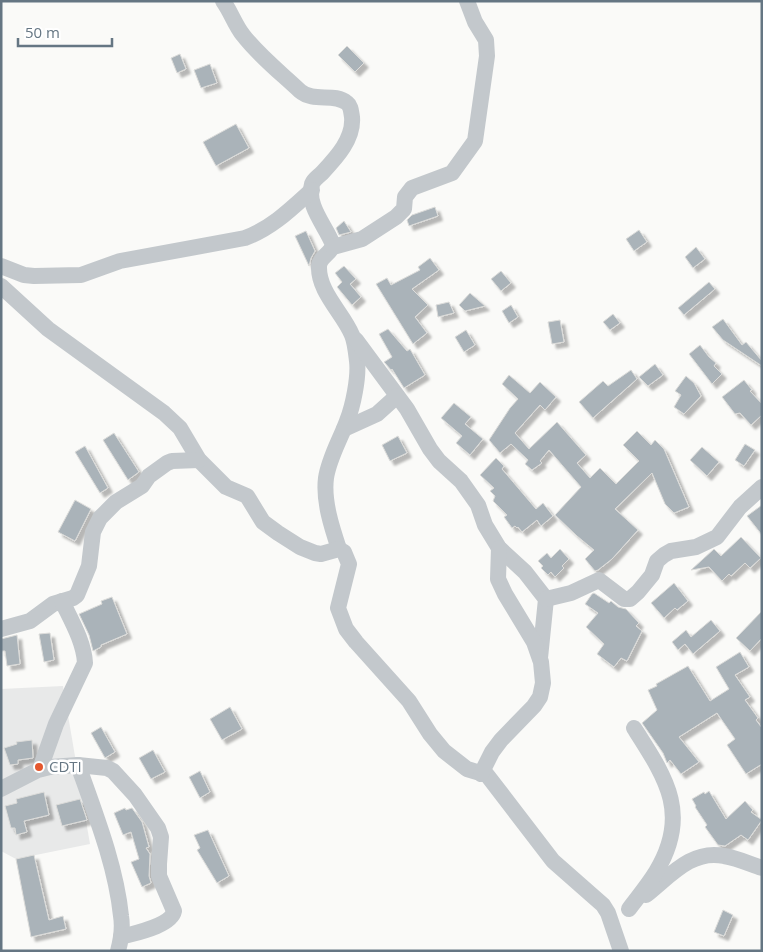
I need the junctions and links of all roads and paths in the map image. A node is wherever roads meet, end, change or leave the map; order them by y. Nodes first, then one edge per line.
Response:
1 (223, 1) edge
2 (466, 1) edge
3 (312, 190) junction
4 (333, 247) junction
5 (1, 266) edge
6 (1, 286) edge
7 (352, 335) junction
8 (398, 396) junction
9 (344, 429) junction
10 (199, 460) junction
11 (762, 487) edge
12 (499, 548) junction
13 (339, 549) junction
14 (546, 599) junction
15 (62, 601) junction
16 (1, 629) edge
17 (540, 658) junction
18 (634, 728) dead end
19 (78, 765) junction
20 (40, 769) junction
21 (481, 774) junction
22 (1, 789) edge
23 (762, 868) edge
24 (629, 909) junction
25 (612, 923) junction
26 (120, 944) edge
27 (622, 947) edge

1 - 3 street
2 - 4 street
3 - 4 street
3 - 5 street
4 - 7 street
6 - 10 street
7 - 8 street
7 - 9 street
8 - 9 street
8 - 12 street
9 - 13 street
10 - 13 street
10 - 15 street
11 - 14 street
12 - 14 street
12 - 17 street
13 - 21 street
14 - 17 street
15 - 16 street
15 - 20 street
17 - 21 street
18 - 24 street
19 - 20 street
19 - 26 street
19 - 26 street
20 - 22 street
21 - 25 street
23 - 24 street
24 - 25 street
25 - 27 street

